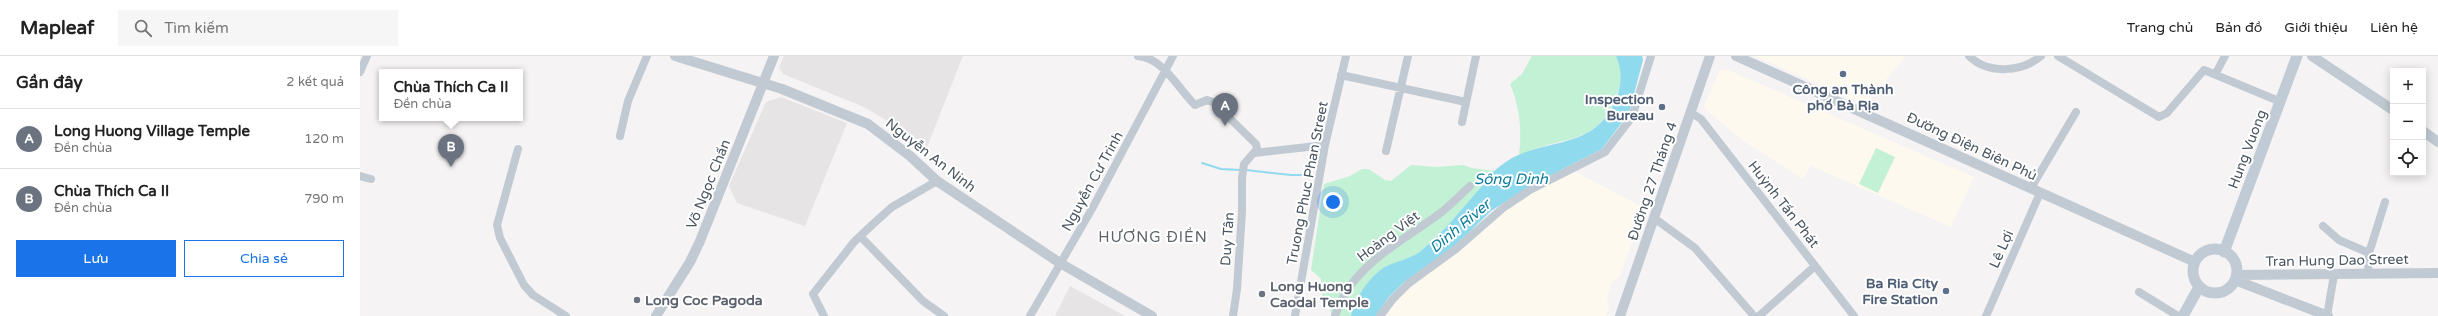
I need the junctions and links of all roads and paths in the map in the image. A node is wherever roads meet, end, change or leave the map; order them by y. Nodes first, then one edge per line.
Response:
1 (367, 56) edge
2 (647, 56) edge
3 (675, 56) edge
4 (774, 56) edge
5 (1138, 56) edge
6 (1173, 56) edge
7 (1346, 56) edge
8 (1408, 56) edge
9 (1476, 56) edge
10 (1651, 56) edge
11 (1710, 56) edge
12 (1736, 56) edge
13 (1969, 56) edge
14 (2041, 56) edge
15 (2058, 56) edge
16 (2225, 56) edge
17 (2297, 56) edge
18 (2312, 56) edge
19 (1165, 71) junction
20 (360, 72) edge
21 (2216, 74) junction
22 (1342, 75) junction
23 (764, 83) junction
24 (1402, 87) junction
25 (1466, 102) junction
26 (2281, 102) junction
27 (2390, 108) edge
28 (1690, 112) junction
29 (2076, 112) dead end
30 (1462, 122) dead end
31 (2426, 133) edge
32 (620, 136) dead end
33 (2438, 142) edge
34 (1325, 145) junction
35 (518, 149) dead end
36 (1386, 151) dead end
37 (1254, 153) junction
38 (360, 176) edge
39 (371, 179) dead end
40 (937, 181) junction
41 (1470, 186) dead end
42 (2035, 190) junction
43 (2385, 202) dead end
44 (1654, 218) junction
45 (2323, 226) dead end
46 (860, 236) junction
47 (2224, 252) junction
48 (2369, 253) junction
49 (2195, 262) junction
50 (1060, 263) junction
51 (1815, 266) junction
52 (2438, 273) edge
53 (2368, 274) junction
54 (2334, 275) junction
55 (2236, 277) junction
56 (2199, 287) junction
57 (2139, 292) dead end
58 (825, 315) edge
59 (566, 316) edge
60 (656, 316) edge
61 (944, 316) edge
62 (1030, 316) edge
63 (1152, 316) edge
64 (1233, 316) edge
65 (1295, 316) edge
66 (1335, 316) edge
67 (1380, 316) edge
68 (1620, 316) edge
69 (1754, 316) edge
70 (1759, 316) edge
71 (1854, 316) edge
72 (1986, 316) edge
73 (2178, 316) edge
74 (2183, 316) edge
75 (2328, 316) edge

1 - 20 street
2 - 32 street
3 - 23 street, Nguyễn An Ninh
4 - 23 street, Võ Ngọc Chấn
5 - 19 street
6 - 19 street, Nguyễn Cư Trinh
7 - 22 street, Truong Phuc Phan Street
8 - 24 street
9 - 25 street
10 - 67 street
11 - 28 street, Đường 27 Tháng 4
12 - 42 street, Đường Điện Biên Phủ
13 - 14 street
15 - 21 street
16 - 21 street
17 - 26 main road, Hung Vuong
18 - 27 street
19 - 37 street
19 - 50 street, Nguyễn Cư Trinh
21 - 26 street
22 - 24 street
22 - 34 street, Truong Phuc Phan Street
23 - 40 street, Nguyễn An Ninh
23 - 60 street, Võ Ngọc Chấn
24 - 25 street
24 - 36 street
25 - 30 street
26 - 47 main road, Hung Vuong
28 - 44 street, Đường 27 Tháng 4
28 - 51 street, Huỳnh Tấn Phát
29 - 42 street, Lê Lợi
31 - 33 street
34 - 37 street
34 - 65 street, Truong Phuc Phan Street
35 - 59 street
37 - 64 street, Duy Tân
38 - 39 street
40 - 46 street
40 - 50 street, Nguyễn An Ninh
41 - 66 street, Hoàng Việt
42 - 49 street, Đường Điện Biên Phủ
42 - 72 street, Lê Lợi
43 - 48 street
44 - 68 street, Đường 27 Tháng 4
44 - 69 street
45 - 48 street
46 - 58 street
46 - 61 street
47 - 49 main road
47 - 55 main road
48 - 53 street
49 - 56 main road
50 - 62 street, Nguyễn Cư Trinh
50 - 63 street, Nguyễn An Ninh
51 - 70 street
51 - 71 street, Huỳnh Tấn Phát
52 - 53 street, Tran Hung Dao Street
53 - 54 street, Tran Hung Dao Street
54 - 55 street, Tran Hung Dao Street
54 - 75 street
55 - 56 main road
55 - 75 street
56 - 74 main road
57 - 73 street

